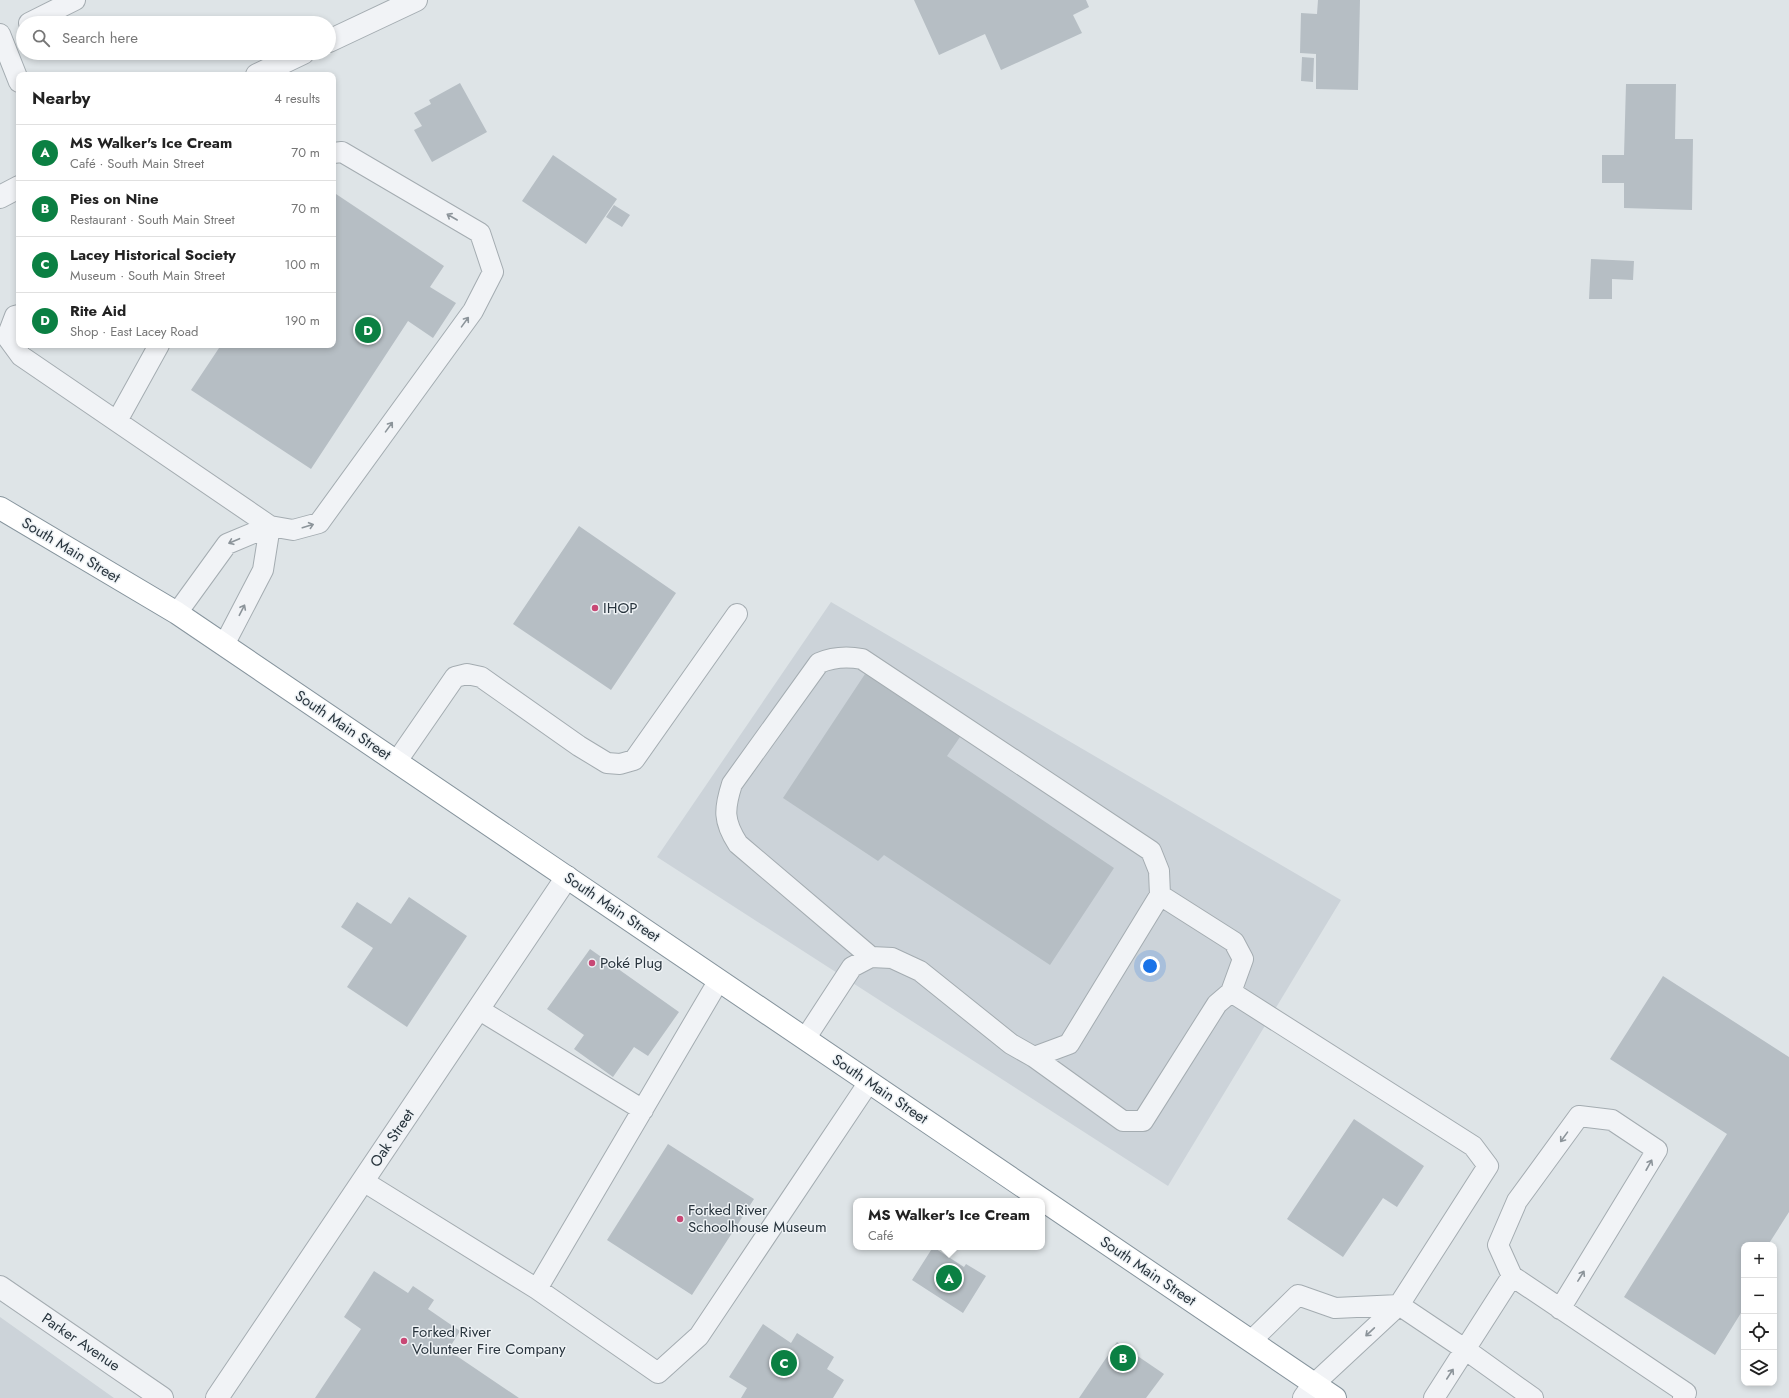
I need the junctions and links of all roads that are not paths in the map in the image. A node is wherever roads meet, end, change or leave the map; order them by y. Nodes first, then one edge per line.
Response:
1 (75, 0) edge
2 (416, 0) edge
3 (43, 16) edge
4 (16, 29) edge
5 (1, 34) edge
6 (336, 38) edge
7 (290, 60) edge
8 (267, 72) edge
9 (16, 74) edge
10 (338, 152) edge
11 (16, 189) edge
12 (0, 197) edge
13 (16, 316) edge
14 (157, 348) edge
15 (117, 421) junction
16 (0, 508) edge
17 (270, 526) junction
18 (177, 613) junction
19 (737, 614) dead end
20 (224, 645) junction
21 (397, 761) junction
22 (567, 877) junction
23 (1160, 895) junction
24 (871, 957) junction
25 (719, 980) junction
26 (1231, 992) junction
27 (478, 1009) junction
28 (806, 1039) junction
29 (1034, 1057) junction
30 (869, 1082) junction
31 (643, 1110) junction
32 (363, 1181) junction
33 (1040, 1198) edge
34 (1045, 1201) edge
35 (1512, 1276) junction
36 (0, 1287) edge
37 (537, 1289) junction
38 (1399, 1305) junction
39 (1560, 1309) junction
40 (1251, 1341) junction
41 (1466, 1350) junction
42 (1309, 1391) edge
43 (162, 1398) edge
44 (217, 1398) edge
45 (1335, 1398) edge
46 (1434, 1398) edge
47 (1533, 1398) edge
48 (1683, 1398) edge

1 - 3 lane
2 - 6 street
4 - 5 lane
5 - 9 lane
7 - 8 street
17 -> 10 lane
11 - 12 street
13 - 15 lane
14 - 15 lane
15 - 17 lane
16 - 18 highway, South Main Street
17 -> 18 lane
20 -> 17 lane
18 - 20 highway, South Main Street
19 - 21 lane
20 - 21 highway, South Main Street
21 - 22 highway, South Main Street
22 - 25 highway, South Main Street
22 - 27 street, Oak Street
23 - 24 lane
23 - 26 lane
23 - 29 lane
24 - 28 lane
24 - 29 lane
25 - 28 highway, South Main Street
25 - 31 lane
26 - 29 lane
26 - 38 lane
27 - 31 lane
27 - 32 street, Oak Street
28 - 30 highway, South Main Street
30 - 33 highway, South Main Street
30 - 37 lane
31 - 37 lane
32 - 37 lane
32 - 44 street, Oak Street
34 - 40 highway, South Main Street
35 - 39 lane
39 -> 35 lane
35 - 41 lane
36 - 43 street, Parker Avenue
38 - 40 lane
38 - 41 lane
38 -> 42 lane
39 - 48 lane
40 - 42 highway, South Main Street
46 -> 41 lane
41 - 47 lane
42 - 45 highway, South Main Street

